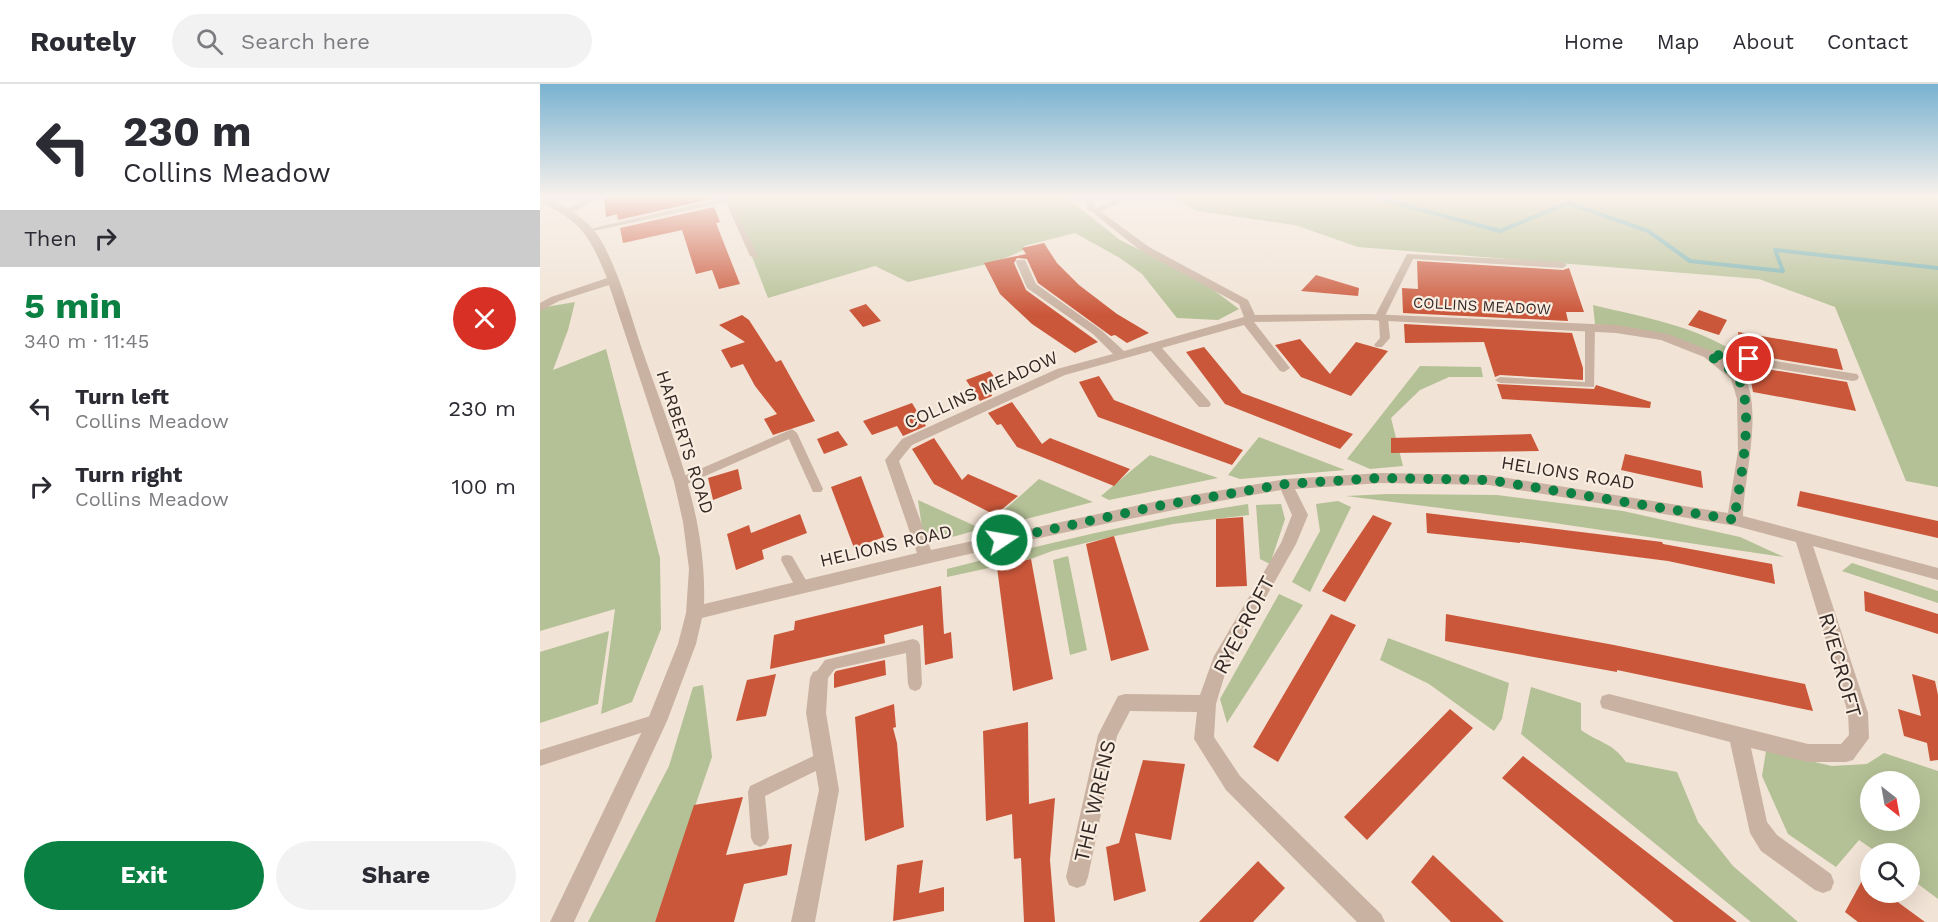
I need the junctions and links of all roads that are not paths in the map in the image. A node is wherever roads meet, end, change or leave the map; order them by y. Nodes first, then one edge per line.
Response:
1 (592, 236) edge
2 (745, 236) edge
3 (1128, 236) edge
4 (754, 256) dead end
5 (1021, 262) dead end
6 (1563, 265) dead end
7 (613, 280) junction
8 (540, 308) edge
9 (1381, 318) junction
10 (1249, 320) junction
11 (1590, 327) junction
12 (1379, 345) dead end
13 (1154, 346) junction
14 (1708, 354) junction
15 (1122, 355) junction
16 (1284, 368) dead end
17 (1853, 377) dead end
18 (1500, 380) dead end
19 (1204, 404) dead end
20 (681, 482) junction
21 (1286, 484) junction
22 (817, 489) dead end
23 (1736, 520) junction
24 (1802, 537) junction
25 (926, 557) junction
26 (787, 560) dead end
27 (1938, 574) edge
28 (802, 586) junction
29 (695, 613) junction
30 (819, 678) joint
31 (915, 684) dead end
32 (1609, 702) dead end
33 (1208, 704) junction
34 (657, 721) junction
35 (1739, 737) junction
36 (540, 758) edge
37 (824, 759) junction
38 (760, 838) dead end
39 (1077, 877) dead end
40 (1823, 882) dead end
41 (562, 922) edge
42 (803, 922) edge
43 (1373, 922) edge

1 - 7 street, HARBERTS ROAD
2 - 4 lane
3 - 10 street
5 - 15 street
6 - 9 lane
7 - 8 street
7 - 20 street, HARBERTS ROAD
9 - 10 street, COLLINS MEADOW
9 - 11 street, COLLINS MEADOW
9 - 12 lane
10 - 13 street, COLLINS MEADOW
10 - 16 street
11 - 14 street, COLLINS MEADOW
11 - 18 lane
13 - 15 street, COLLINS MEADOW
13 - 19 street
14 - 17 street, COLLINS MEADOW
14 - 23 street, COLLINS MEADOW
15 - 25 street, COLLINS MEADOW
20 - 22 lane
20 - 29 street, HARBERTS ROAD
21 - 23 street, HELIONS ROAD
21 - 25 street, HELIONS ROAD
21 - 33 street, RYECROFT
23 - 24 street, HELIONS ROAD
24 - 27 street, HELIONS ROAD
24 - 35 street, RYECROFT
25 - 28 street, HELIONS ROAD
26 - 28 lane
28 - 29 street, HELIONS ROAD
29 - 34 street, HARBERTS ROAD
30 - 31 lane
30 - 37 street
32 - 35 street, RYECROFT
33 - 39 street, THE WRENS
33 - 43 street, RYECROFT
34 - 36 lane
34 - 41 street, HARBERTS ROAD
35 - 40 street
37 - 38 lane
37 - 42 street

